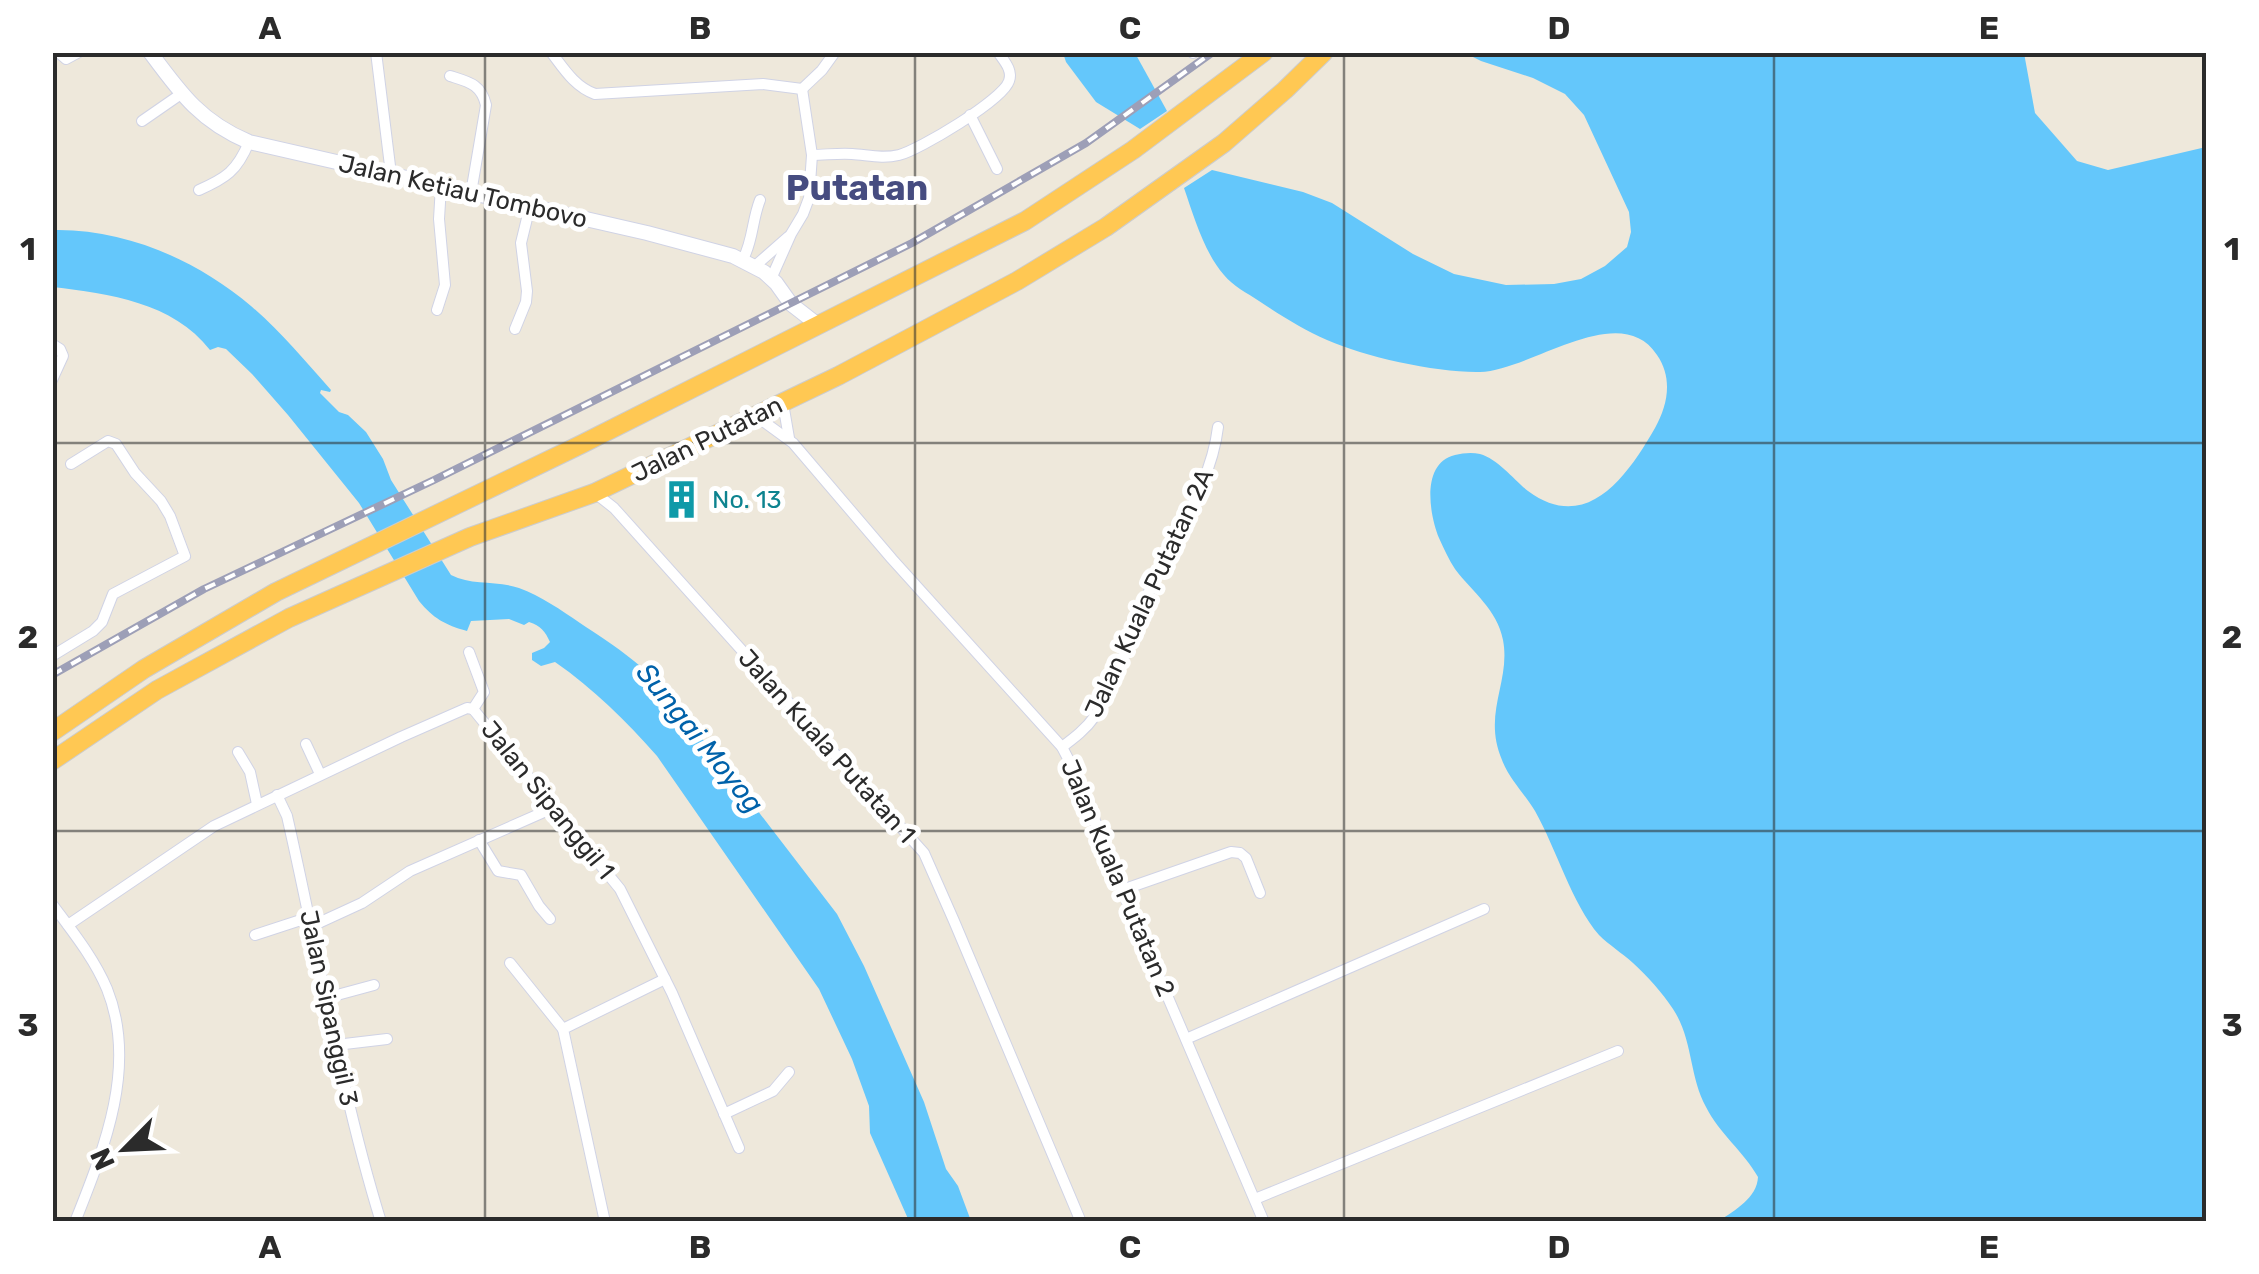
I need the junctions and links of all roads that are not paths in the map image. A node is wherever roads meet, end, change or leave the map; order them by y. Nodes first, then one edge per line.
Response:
1 (58, 52) edge
2 (79, 52) edge
3 (150, 52) edge
4 (376, 52) edge
5 (551, 52) edge
6 (836, 52) edge
7 (998, 52) edge
8 (1264, 52) edge
9 (1324, 52) edge
10 (450, 76) dead end
11 (802, 89) junction
12 (181, 94) junction
13 (970, 115) junction
14 (142, 121) dead end
15 (249, 142) junction
16 (812, 154) junction
17 (997, 169) dead end
18 (392, 174) junction
19 (441, 186) junction
20 (198, 190) dead end
21 (470, 193) junction
22 (760, 200) dead end
23 (530, 206) junction
24 (791, 234) junction
25 (749, 263) junction
26 (771, 279) junction
27 (791, 304) junction
28 (438, 310) dead end
29 (818, 325) junction
30 (515, 329) dead end
31 (790, 338) junction
32 (52, 344) edge
33 (52, 380) edge
34 (783, 403) junction
35 (756, 416) junction
36 (1218, 427) dead end
37 (790, 439) junction
38 (71, 464) dead end
39 (617, 482) junction
40 (594, 493) junction
41 (623, 519) junction
42 (469, 652) dead end
43 (52, 656) edge
44 (473, 709) junction
45 (52, 732) edge
46 (306, 744) dead end
47 (1062, 748) junction
48 (238, 752) dead end
49 (52, 760) edge
50 (320, 774) junction
51 (277, 795) junction
52 (257, 804) junction
53 (553, 808) junction
54 (479, 840) junction
55 (1122, 890) junction
56 (1260, 893) dead end
57 (52, 904) edge
58 (1484, 909) dead end
59 (550, 920) dead end
60 (311, 921) junction
61 (68, 925) junction
62 (255, 935) dead end
63 (510, 963) dead end
64 (665, 979) junction
65 (374, 985) dead end
66 (326, 998) junction
67 (564, 1028) junction
68 (387, 1039) dead end
69 (1186, 1039) junction
70 (336, 1045) junction
71 (1618, 1051) dead end
72 (788, 1072) dead end
73 (724, 1114) junction
74 (739, 1148) dead end
75 (1255, 1199) junction
76 (75, 1222) edge
77 (381, 1222) edge
78 (605, 1222) edge
79 (1081, 1222) edge
80 (1264, 1222) edge

1 - 2 street
3 - 12 street, Jalan Ketiau Tombovo
4 - 18 street
5 - 11 street
6 - 11 street
7 - 13 street
8 - 29 highway, Jalan Putatan
9 - 34 highway, Jalan Putatan
10 - 21 street
11 - 16 street
12 - 14 street
12 - 15 street, Jalan Ketiau Tombovo
13 - 16 street
13 - 17 street
15 - 18 street, Jalan Ketiau Tombovo
15 - 20 street
16 - 24 street
18 - 19 street, Jalan Ketiau Tombovo
19 - 21 street, Jalan Ketiau Tombovo
19 - 28 street
21 - 23 street, Jalan Ketiau Tombovo
22 - 25 street
23 - 25 street, Jalan Ketiau Tombovo
23 - 30 street
24 - 25 street
24 - 26 street
25 - 26 street, Jalan Ketiau Tombovo
26 - 27 street, Jalan Ketiau Tombovo
27 - 29 street, Jalan Ketiau Tombovo
27 - 31 street
29 - 31 highway, Jalan Putatan
31 - 45 highway, Jalan Putatan
32 - 33 street
34 - 35 highway, Jalan Putatan
34 - 37 street, Jalan Kuala Putatan 2
35 - 37 street, Jalan Kuala Putatan 2
35 - 39 highway, Jalan Putatan
36 - 47 street, Jalan Kuala Putatan 2A
37 - 47 street, Jalan Kuala Putatan 2
38 - 43 street
39 - 40 highway, Jalan Putatan
39 - 41 street
40 - 41 street, Jalan Kuala Putatan 1
40 - 49 highway, Jalan Putatan
41 - 79 street, Jalan Kuala Putatan 1
42 - 44 street
44 - 50 street, Jalan Sipanggil 1
44 - 53 street, Jalan Sipanggil 1
46 - 50 street
47 - 55 street, Jalan Kuala Putatan 2
48 - 52 street
50 - 51 street, Jalan Sipanggil 1
51 - 52 street, Jalan Sipanggil 1
51 - 60 street, Jalan Sipanggil 3
52 - 61 street, Jalan Sipanggil 1
53 - 54 street
53 - 64 street, Jalan Sipanggil 1
54 - 59 street
54 - 60 street
55 - 56 street
55 - 69 street, Jalan Kuala Putatan 2
57 - 61 street
58 - 69 street
60 - 62 street
60 - 66 street, Jalan Sipanggil 3
61 - 76 street
63 - 67 street
64 - 67 street
64 - 73 street, Jalan Sipanggil 1
65 - 66 street
66 - 70 street, Jalan Sipanggil 3
67 - 78 street
68 - 70 street
69 - 75 street, Jalan Kuala Putatan 2
70 - 77 street, Jalan Sipanggil 3
71 - 75 street
72 - 73 street
73 - 74 street, Jalan Sipanggil 1
75 - 80 street, Jalan Kuala Putatan 2

